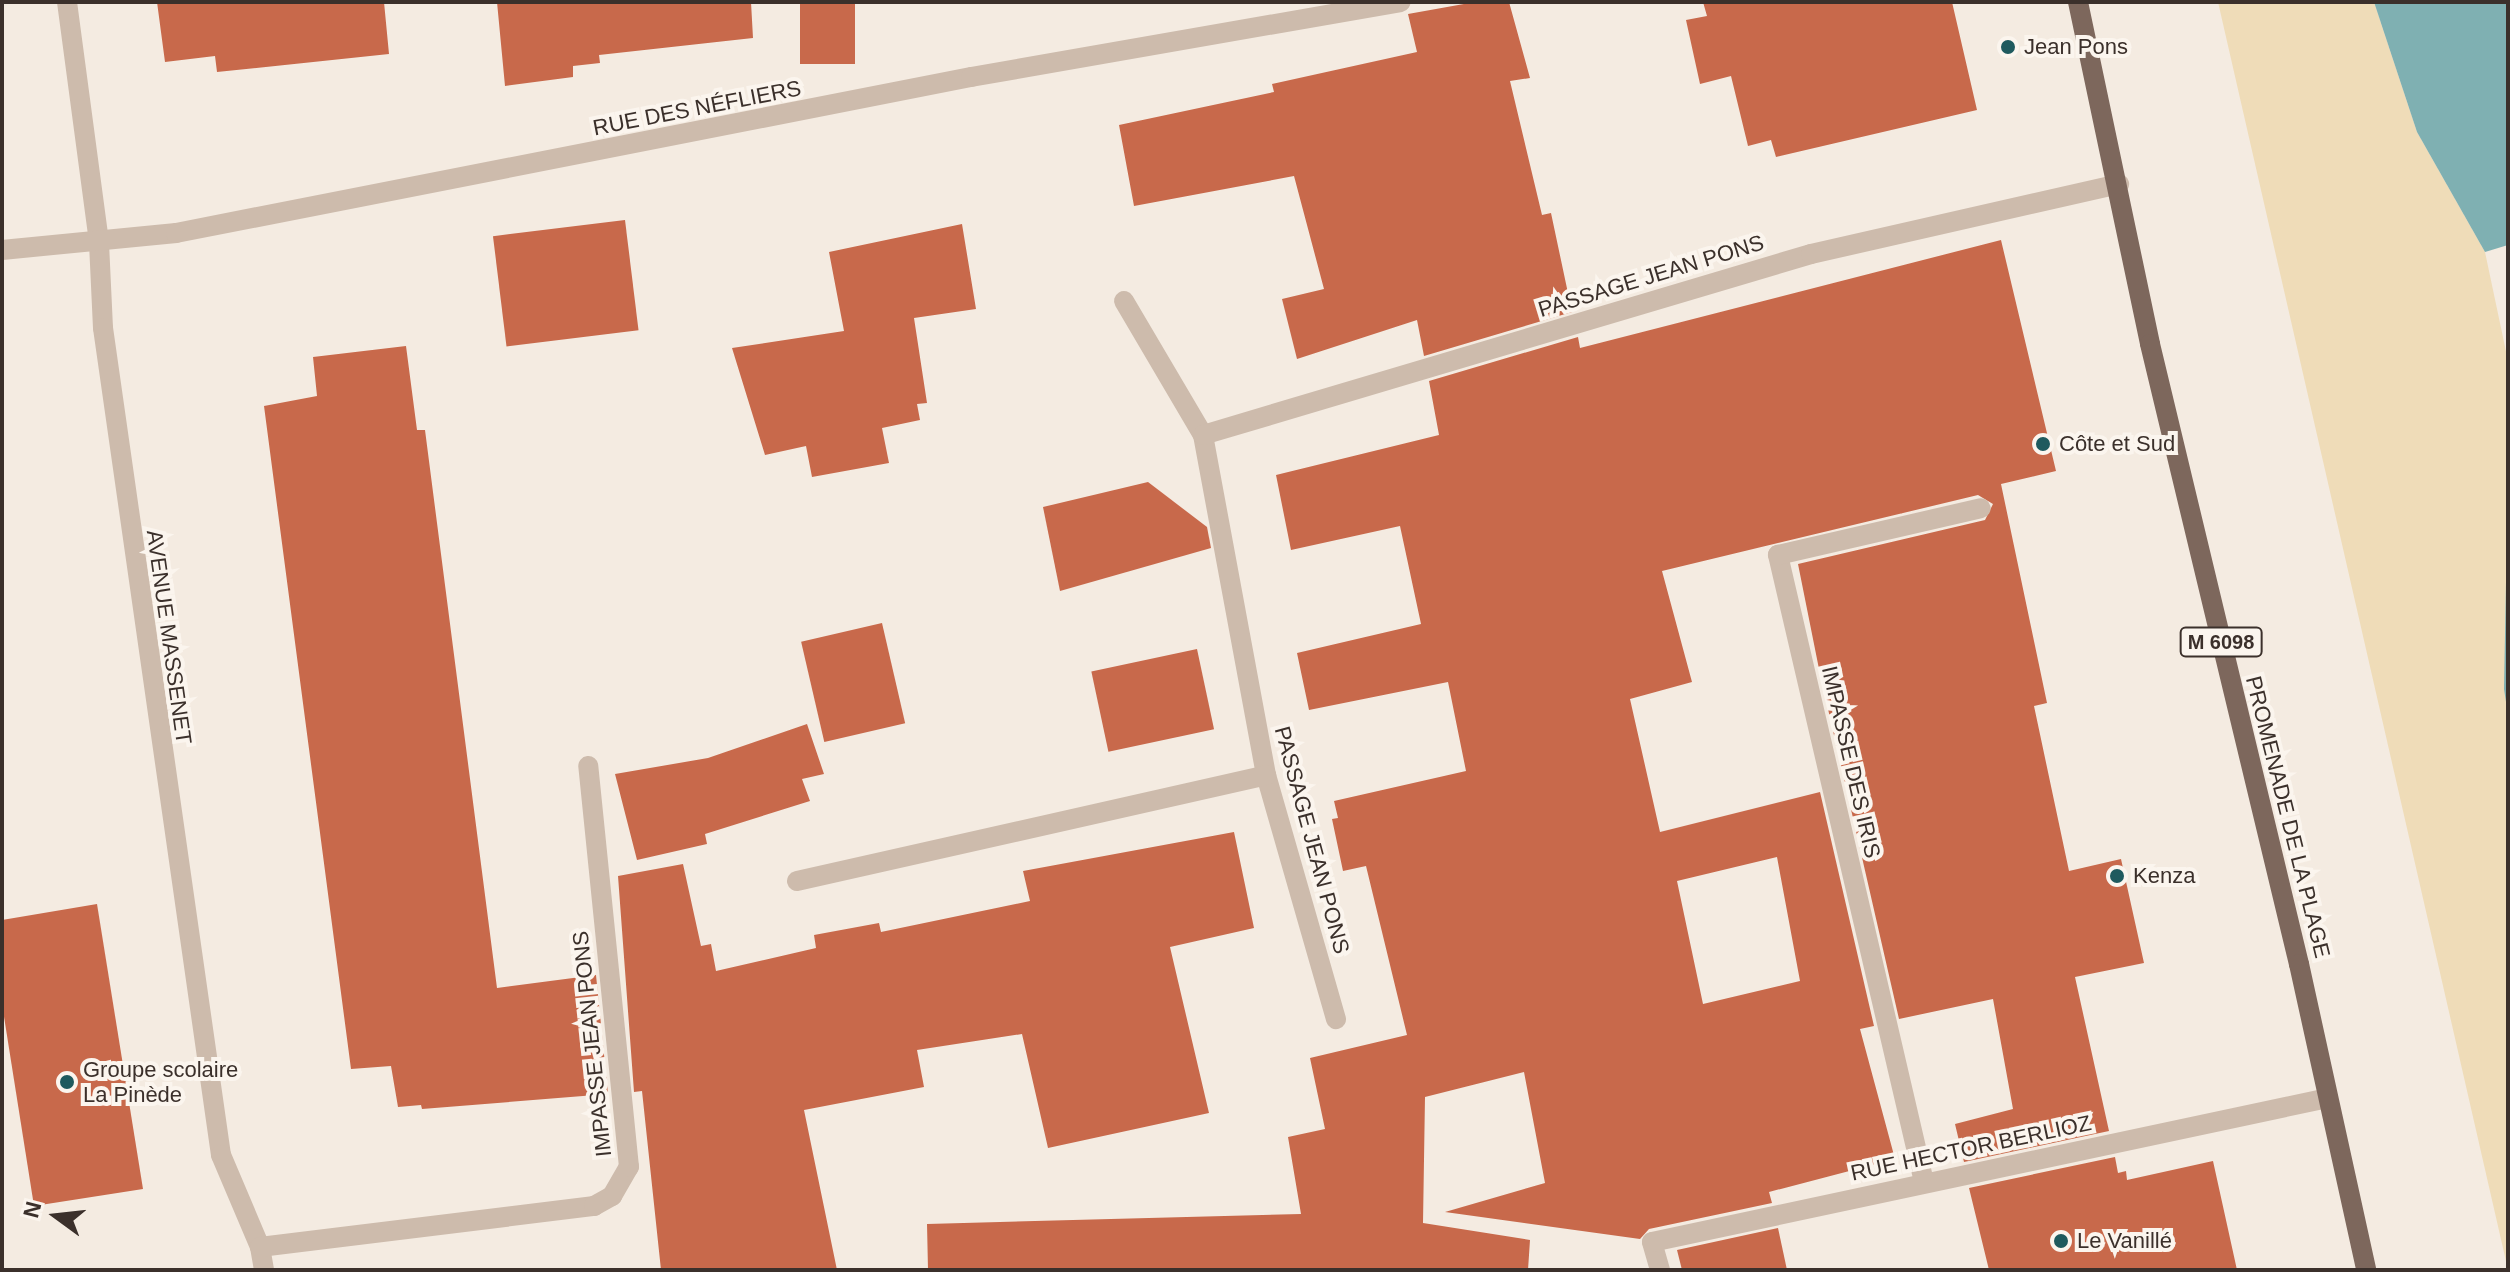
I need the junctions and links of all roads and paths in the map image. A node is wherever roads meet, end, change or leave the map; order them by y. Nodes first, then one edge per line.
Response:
1 (67, 2) edge
2 (1400, 2) edge
3 (2078, 2) edge
4 (2119, 184) junction
5 (99, 243) junction
6 (2, 250) edge
7 (1124, 301) dead end
8 (1203, 435) junction
9 (1981, 508) dead end
10 (588, 766) dead end
11 (1266, 775) junction
12 (797, 881) dead end
13 (1336, 1019) dead end
14 (2328, 1098) junction
15 (1924, 1182) junction
16 (260, 1247) junction
17 (264, 1270) edge
18 (1660, 1270) edge
19 (2366, 1270) edge

1 - 5 street, AVENUE MASSENET
2 - 5 street, RUE DES NÉFLIERS
3 - 4 main road, PROMENADE DE LA PLAGE / M 6098
4 - 8 street, PASSAGE JEAN PONS
4 - 14 main road, PROMENADE DE LA PLAGE / M 6098
5 - 6 street, RUE DES NÉFLIERS
5 - 16 street, AVENUE MASSENET
7 - 8 street, PASSAGE JEAN PONS
8 - 11 street, PASSAGE JEAN PONS
9 - 15 street, IMPASSE DES IRIS
10 - 16 street, IMPASSE JEAN PONS
11 - 12 street
11 - 13 street, PASSAGE JEAN PONS
14 - 15 street, RUE HECTOR BERLIOZ
14 - 19 main road, PROMENADE DE LA PLAGE / M 6098
15 - 18 street, RUE HECTOR BERLIOZ
16 - 17 street, AVENUE MASSENET

